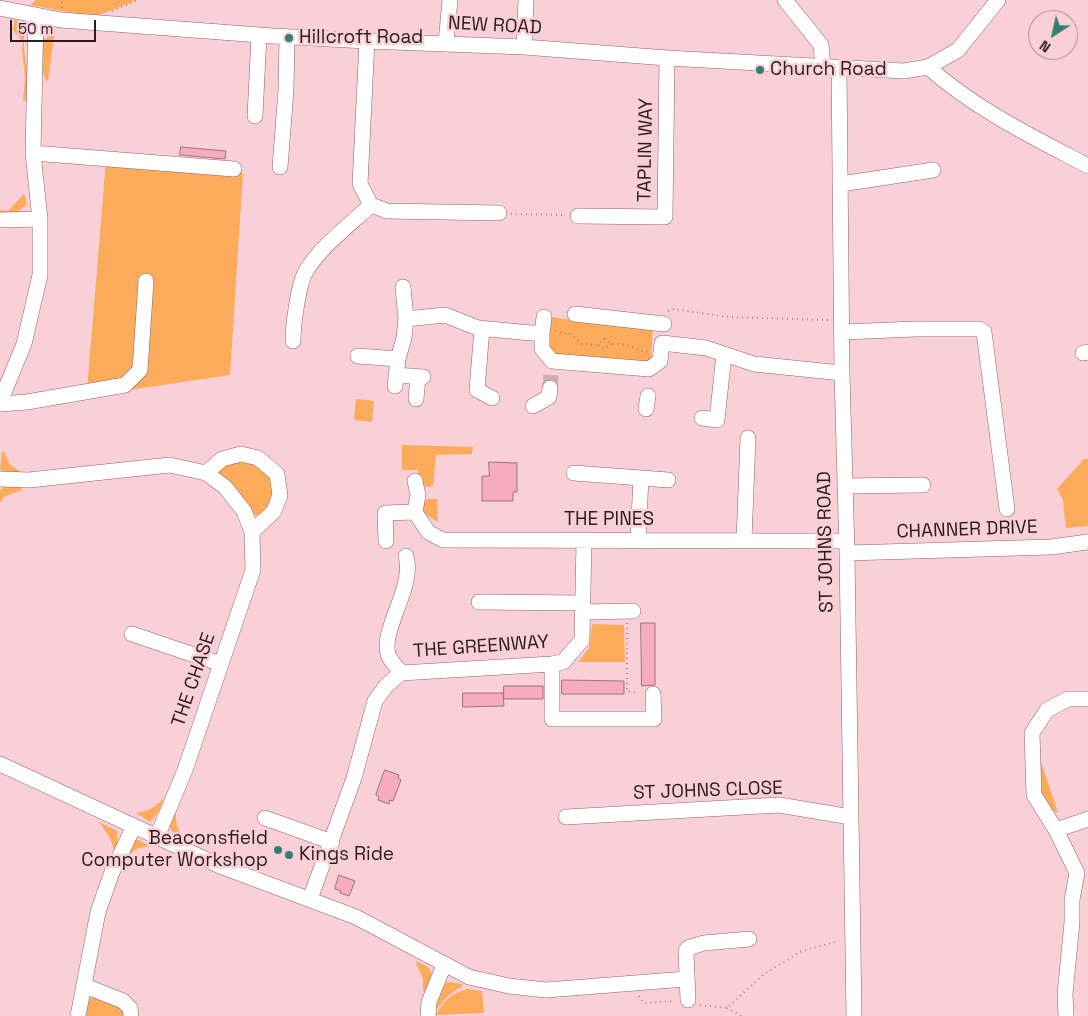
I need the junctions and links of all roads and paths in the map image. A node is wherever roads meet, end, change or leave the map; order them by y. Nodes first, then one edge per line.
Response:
1 (450, 0) edge
2 (526, 0) edge
3 (785, 0) edge
4 (998, 0) edge
5 (0, 8) edge
6 (36, 16) junction
7 (259, 35) junction
8 (287, 37) junction
9 (367, 42) junction
10 (446, 43) junction
11 (524, 48) junction
12 (667, 58) junction
13 (823, 66) junction
14 (839, 67) junction
15 (928, 67) junction
16 (255, 116) dead end
17 (33, 154) junction
18 (280, 166) dead end
19 (1088, 166) edge
20 (234, 169) dead end
21 (933, 170) dead end
22 (842, 184) junction
23 (371, 205) junction
24 (499, 213) joint
25 (578, 216) joint
26 (40, 219) junction
27 (0, 220) edge
28 (146, 281) dead end
29 (403, 287) dead end
30 (575, 314) dead end
31 (544, 317) dead end
32 (664, 318) junction
33 (406, 319) junction
34 (843, 326) junction
35 (482, 328) junction
36 (542, 334) junction
37 (293, 340) dead end
38 (612, 344) junction
39 (598, 345) junction
40 (662, 348) junction
41 (724, 354) junction
42 (358, 356) dead end
43 (398, 359) junction
44 (842, 373) junction
45 (551, 375) junction
46 (416, 398) dead end
47 (492, 398) dead end
48 (0, 403) edge
49 (533, 406) dead end
50 (702, 418) dead end
51 (748, 438) dead end
52 (206, 473) junction
53 (574, 473) dead end
54 (641, 478) junction
55 (0, 479) edge
56 (668, 480) dead end
57 (415, 481) dead end
58 (923, 485) dead end
59 (845, 486) junction
60 (1007, 509) dead end
61 (415, 512) junction
62 (252, 532) junction
63 (638, 540) junction
64 (744, 540) junction
65 (584, 541) junction
66 (386, 542) dead end
67 (1088, 542) edge
68 (847, 547) junction
69 (406, 556) dead end
70 (479, 602) dead end
71 (583, 607) junction
72 (630, 611) joint
73 (132, 634) dead end
74 (221, 664) junction
75 (552, 664) junction
76 (401, 673) junction
77 (653, 694) joint
78 (1088, 699) edge
79 (0, 764) edge
80 (566, 817) dead end
81 (851, 817) junction
82 (265, 818) dead end
83 (1088, 819) edge
84 (134, 826) junction
85 (1056, 830) junction
86 (157, 837) junction
87 (332, 842) junction
88 (310, 899) junction
89 (853, 938) junction
90 (749, 939) dead end
91 (444, 965) junction
92 (686, 980) junction
93 (85, 986) junction
94 (636, 992) dead end
95 (688, 1000) junction
96 (727, 1008) junction
97 (78, 1016) edge
98 (131, 1016) edge
99 (428, 1016) edge
100 (742, 1016) edge
101 (854, 1016) edge
102 (1066, 1016) edge

1 - 10 street
2 - 11 street
3 - 13 street
4 - 15 street
5 - 6 street, NEW ROAD
6 - 7 street, NEW ROAD
6 - 17 street
7 - 8 street, NEW ROAD
7 - 16 street
8 - 9 street, NEW ROAD
8 - 18 street
9 - 10 street, NEW ROAD
9 - 23 street
10 - 11 street, NEW ROAD
11 - 12 street, NEW ROAD
12 - 13 street, NEW ROAD
12 - 25 street, TAPLIN WAY
13 - 14 street, NEW ROAD
14 - 15 street, NEW ROAD
14 - 22 street, ST JOHNS ROAD
15 - 19 street
17 - 20 street
17 - 26 street
21 - 22 street
22 - 34 street, ST JOHNS ROAD
23 - 24 street
23 - 37 street
24 - 25 path
26 - 27 street
26 - 48 street
28 - 48 street
29 - 33 street
30 - 32 street
31 - 36 street
32 - 34 path
32 - 40 street
33 - 35 street
33 - 43 street
34 - 44 street, ST JOHNS ROAD
34 - 60 street
35 - 36 street
35 - 47 street
36 - 39 path
36 - 45 street
38 - 39 path
38 - 39 path
38 - 40 path
40 - 41 street
40 - 45 street
41 - 44 street
41 - 50 street
42 - 43 street
43 - 46 street
44 - 59 street, ST JOHNS ROAD
45 - 49 street
51 - 64 street
52 - 55 street, THE CHASE
52 - 62 street, THE CHASE
52 - 62 street
53 - 54 street
54 - 56 street
54 - 63 street
57 - 61 street
58 - 59 street
59 - 68 street, ST JOHNS ROAD
61 - 65 street, THE PINES
61 - 66 street
62 - 74 street, THE CHASE
63 - 64 street, THE PINES
63 - 65 street, THE PINES
64 - 68 street, THE PINES
65 - 71 street, THE GREENWAY
67 - 68 street, CHANNER DRIVE
68 - 81 street, ST JOHNS ROAD
69 - 76 street
70 - 71 street
71 - 72 street
71 - 75 street, THE GREENWAY
72 - 77 path
73 - 74 street
74 - 86 street, THE CHASE
75 - 76 street, THE GREENWAY
75 - 77 street
76 - 87 street, THE GREENWAY
78 - 85 street
79 - 84 street
80 - 81 street, ST JOHNS CLOSE
81 - 89 street, ST JOHNS ROAD
82 - 87 street
83 - 85 street
84 - 86 street
84 - 93 street
85 - 102 street
86 - 88 street
87 - 88 street, THE GREENWAY
88 - 91 street
89 - 96 path
89 - 101 street, ST JOHNS ROAD
90 - 92 street
91 - 92 street
91 - 99 street
92 - 95 street
93 - 97 street
93 - 98 street
94 - 95 path
95 - 96 path
96 - 100 path

